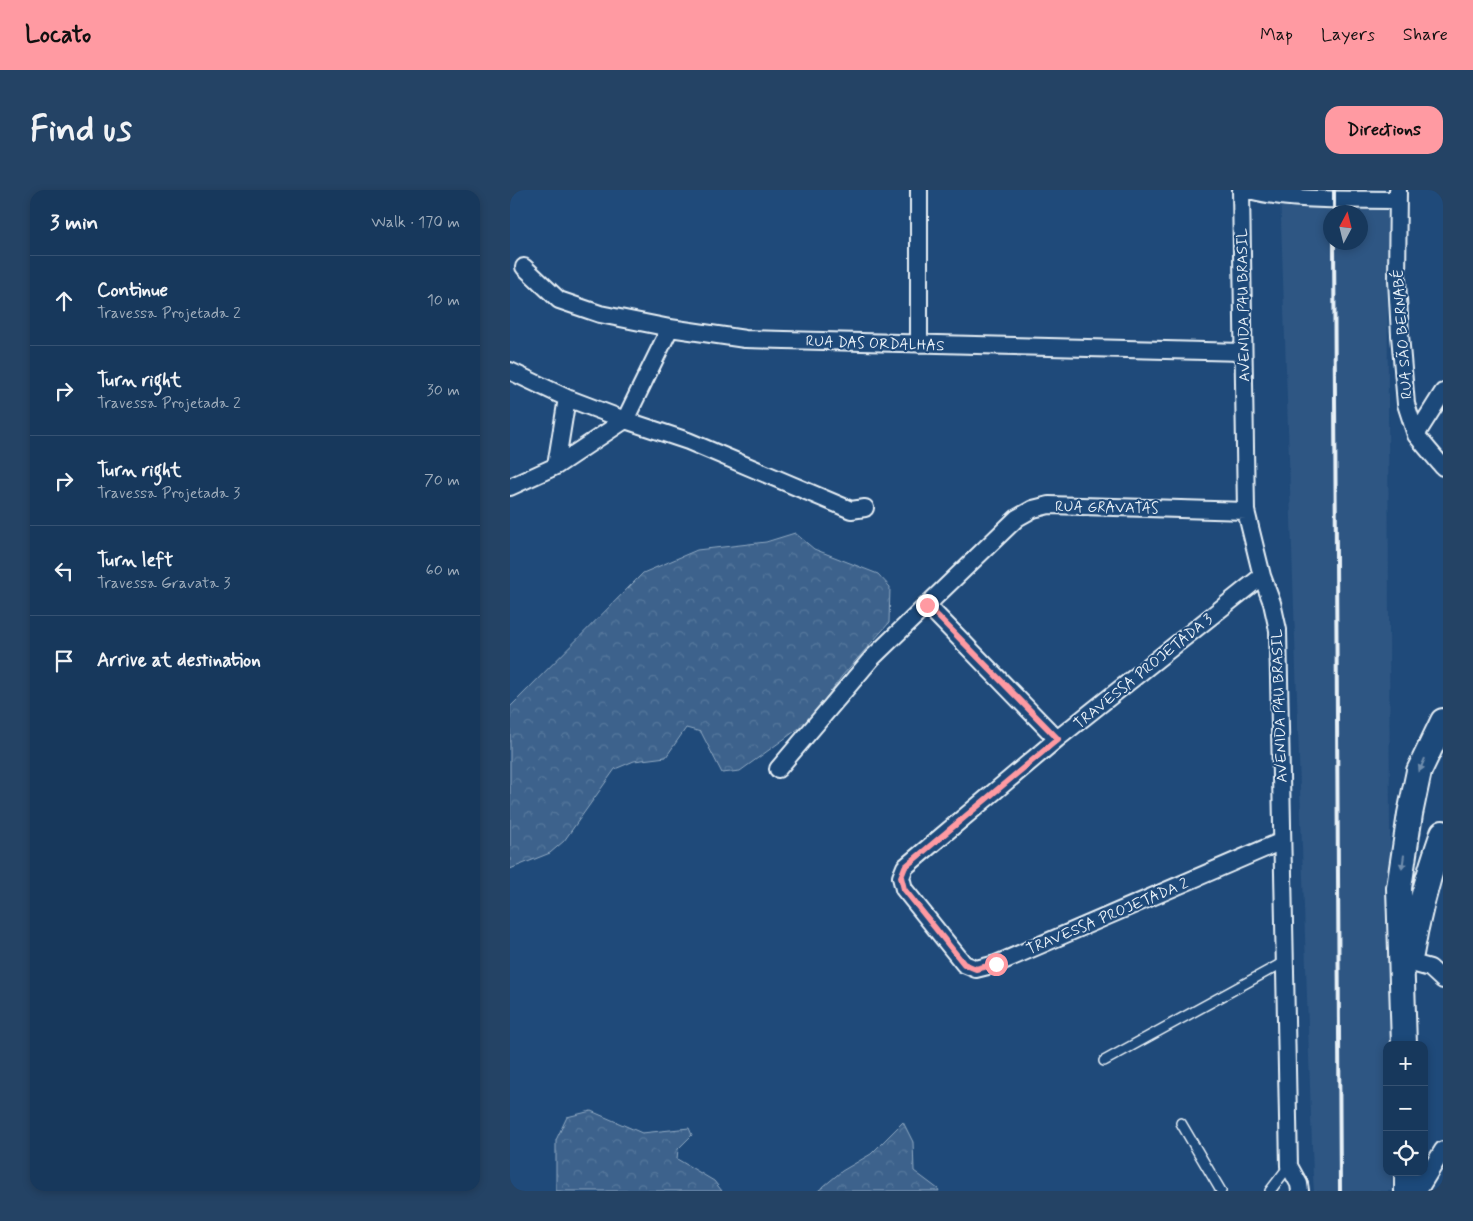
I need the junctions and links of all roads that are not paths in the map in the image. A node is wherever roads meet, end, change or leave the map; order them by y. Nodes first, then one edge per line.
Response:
1 (919, 190) edge
2 (1241, 190) edge
3 (1250, 190) edge
4 (1397, 195) edge
5 (524, 267) dead end
6 (670, 328) junction
7 (919, 344) junction
8 (1243, 352) junction
9 (510, 371) edge
10 (1443, 392) edge
11 (567, 398) junction
12 (625, 420) junction
13 (1416, 434) junction
14 (556, 466) junction
15 (1443, 468) edge
16 (510, 487) edge
17 (866, 508) dead end
18 (1246, 511) junction
19 (1262, 576) junction
20 (927, 605) junction
21 (1443, 721) edge
22 (1058, 739) junction
23 (778, 769) dead end
24 (1443, 833) edge
25 (1282, 841) junction
26 (904, 889) joint
27 (1286, 961) junction
28 (1406, 961) junction
29 (1443, 980) edge
30 (1404, 1041) edge
31 (1104, 1061) dead end
32 (1181, 1123) dead end
33 (1443, 1150) edge
34 (1289, 1166) junction
35 (1406, 1176) edge
36 (1221, 1191) edge
37 (1270, 1191) edge
38 (1300, 1191) edge
39 (1407, 1191) edge
40 (1418, 1191) edge

1 - 7 street
2 - 8 street, AVENIDA PAU BRASIL
3 - 4 street
4 - 13 street, RUA SÃO BERNABÉ
5 - 6 street, RUA DAS ORDALHAS
6 - 7 street, RUA DAS ORDALHAS
6 - 12 street
7 - 8 street, RUA DAS ORDALHAS
8 - 18 street, AVENIDA PAU BRASIL
9 - 11 street
10 - 13 street
11 - 12 street
11 - 14 street
12 - 14 street
12 - 17 street
13 - 15 street, RUA SÃO BERNABÉ
14 - 16 street
18 - 19 street, AVENIDA PAU BRASIL
18 - 20 street, RUA GRAVATAS
19 - 22 street, TRAVESSA PROJETADA 3
19 - 25 street, AVENIDA PAU BRASIL
20 - 22 street
20 - 23 street, RUA GRAVATAS
21 -> 28 street
22 - 26 street, TRAVESSA PROJETADA 3
24 - 28 street
25 - 26 street, TRAVESSA PROJETADA 2
25 - 27 street, AVENIDA PAU BRASIL
27 - 31 lane
27 - 34 street, AVENIDA PAU BRASIL
28 - 29 street
28 - 30 street
32 - 36 lane
33 - 40 street
34 - 37 lane
34 - 38 street
35 - 39 street

